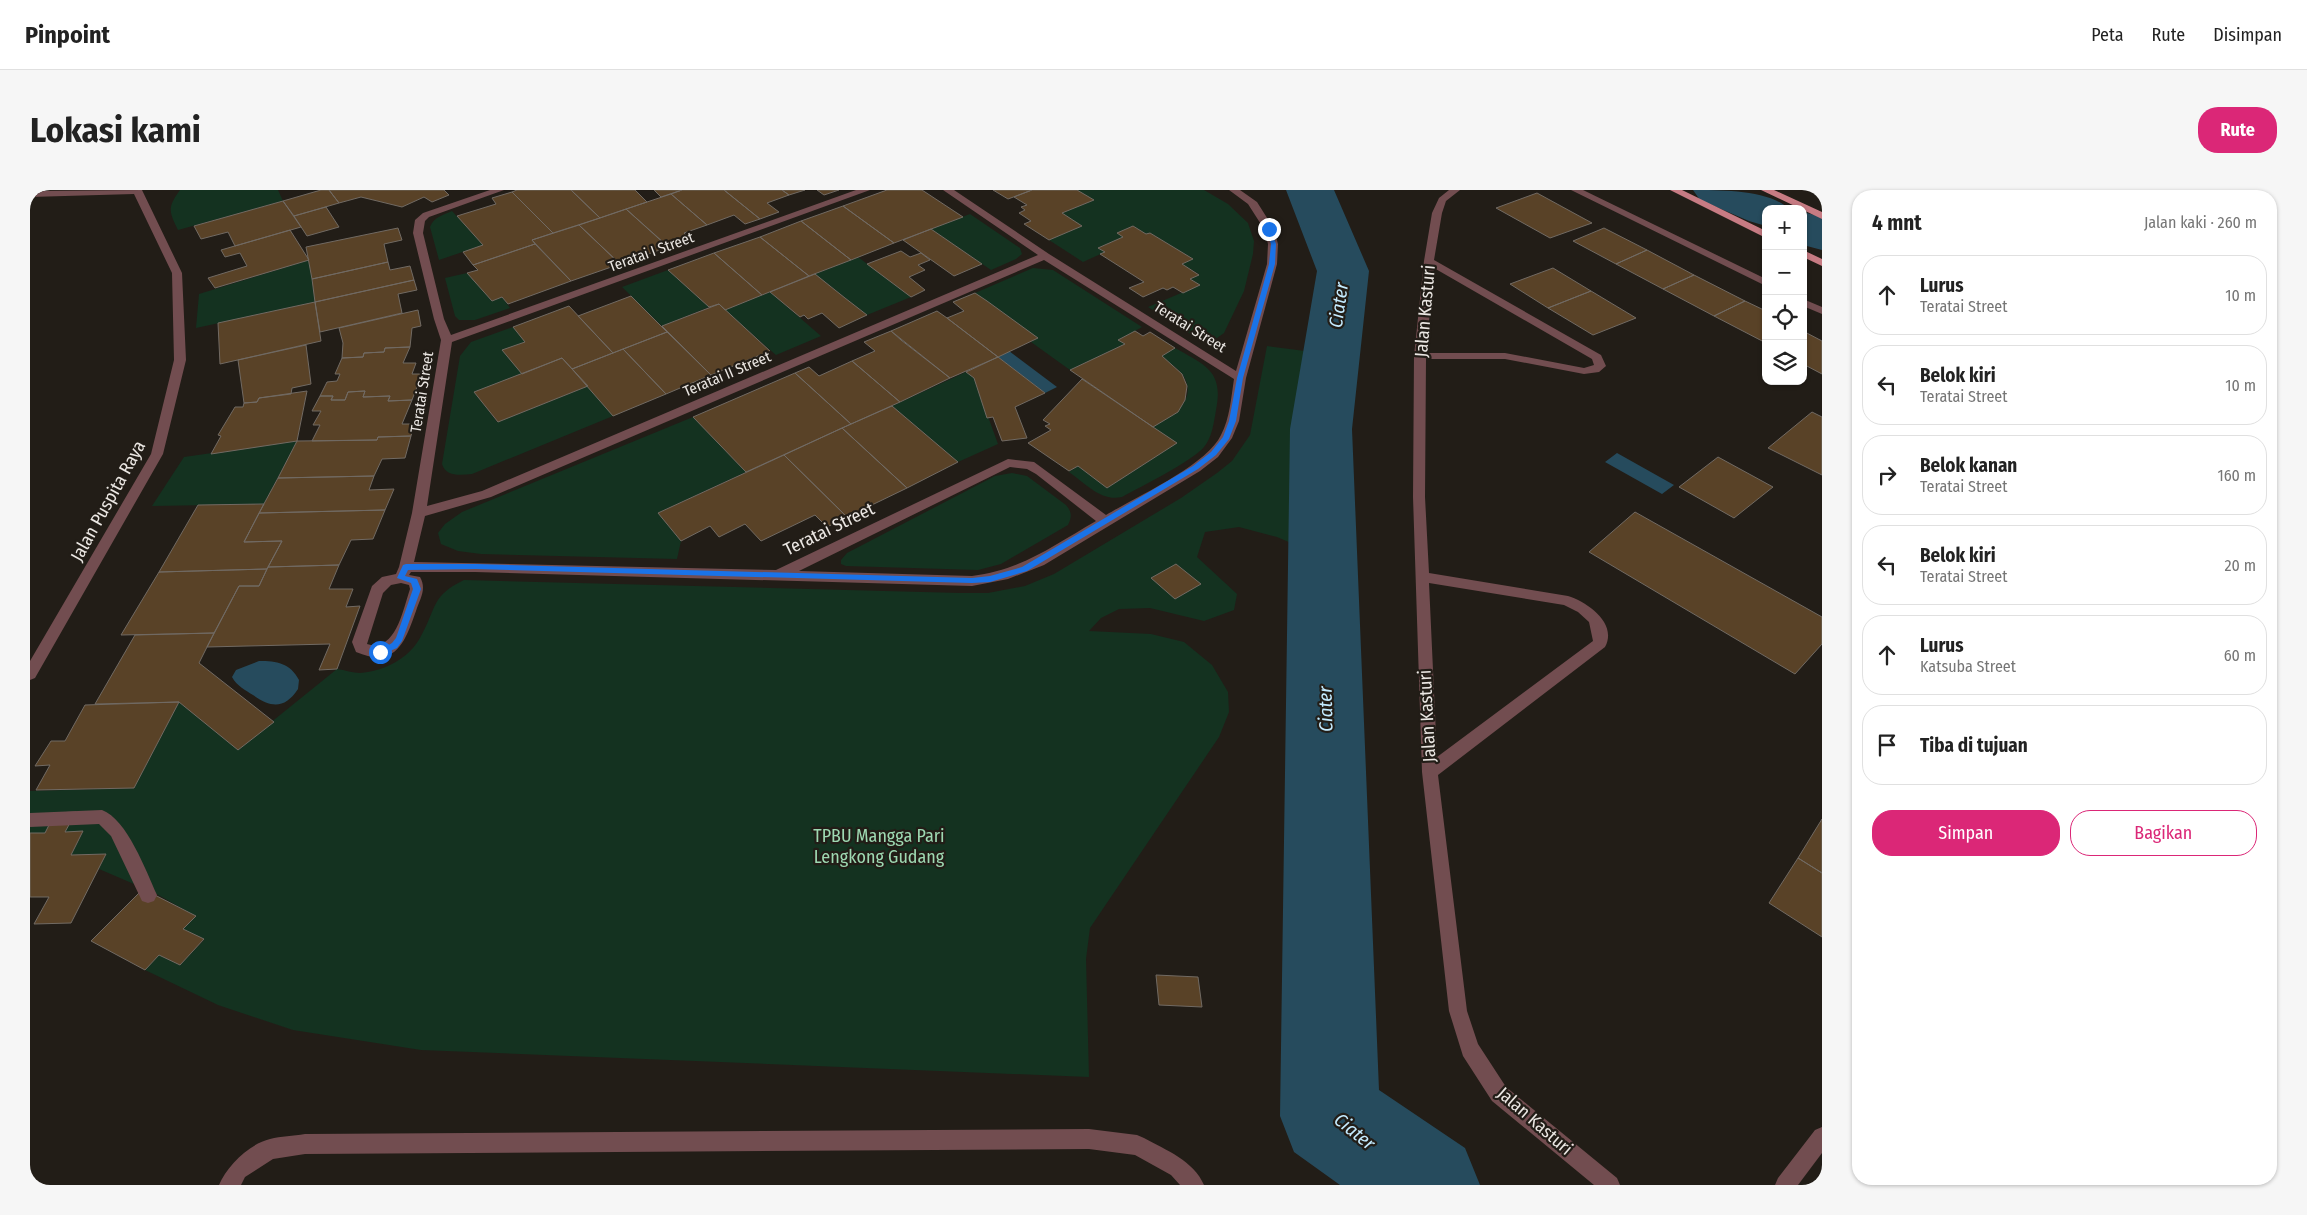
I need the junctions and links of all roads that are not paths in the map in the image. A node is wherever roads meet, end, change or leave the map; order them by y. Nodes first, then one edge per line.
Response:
1 (499, 190) edge
2 (864, 190) edge
3 (948, 190) edge
4 (1234, 190) edge
5 (1454, 190) edge
6 (1576, 190) edge
7 (1675, 190) edge
8 (1766, 190) edge
9 (138, 191) edge
10 (30, 194) edge
11 (1822, 216) edge
12 (1762, 233) edge
13 (1807, 255) edge
14 (1045, 256) junction
15 (1429, 261) junction
16 (1822, 262) edge
17 (1762, 282) edge
18 (1807, 304) edge
19 (1822, 311) edge
20 (447, 340) junction
21 (1420, 356) junction
22 (1240, 378) junction
23 (419, 513) junction
24 (1105, 521) junction
25 (403, 572) junction
26 (780, 574) junction
27 (1421, 577) junction
28 (30, 674) edge
29 (1430, 772) junction
30 (30, 820) edge
31 (148, 895) dead end
32 (1822, 1137) edge
33 (228, 1185) edge
34 (1194, 1185) edge
35 (1610, 1185) edge
36 (1786, 1185) edge

1 - 20 street, Teratai Street
2 - 20 street, Teratai I Street
3 - 14 street, Teratai Street
4 - 22 street
5 - 15 street, Jalan Kasturi
6 - 17 street
7 - 12 main road
8 - 11 main road
9 - 10 street
9 - 28 street, Jalan Puspita Raya
13 - 16 main road
14 - 22 street, Teratai Street
14 - 23 street, Teratai II Street
15 - 21 street, Jalan Kasturi
15 - 21 street
18 - 19 street
20 - 23 street, Teratai Street
21 - 27 street, Jalan Kasturi
22 - 24 street, Teratai Street
23 - 25 street, Teratai Street
24 - 26 street, Teratai Street
24 - 26 street, Teratai Street
25 - 25 street, Teratai Street
25 - 26 street, Teratai Street
27 - 29 street, Jalan Kasturi
27 - 29 street
29 - 35 street, Jalan Kasturi
30 - 31 street
32 - 36 street
33 - 34 street

